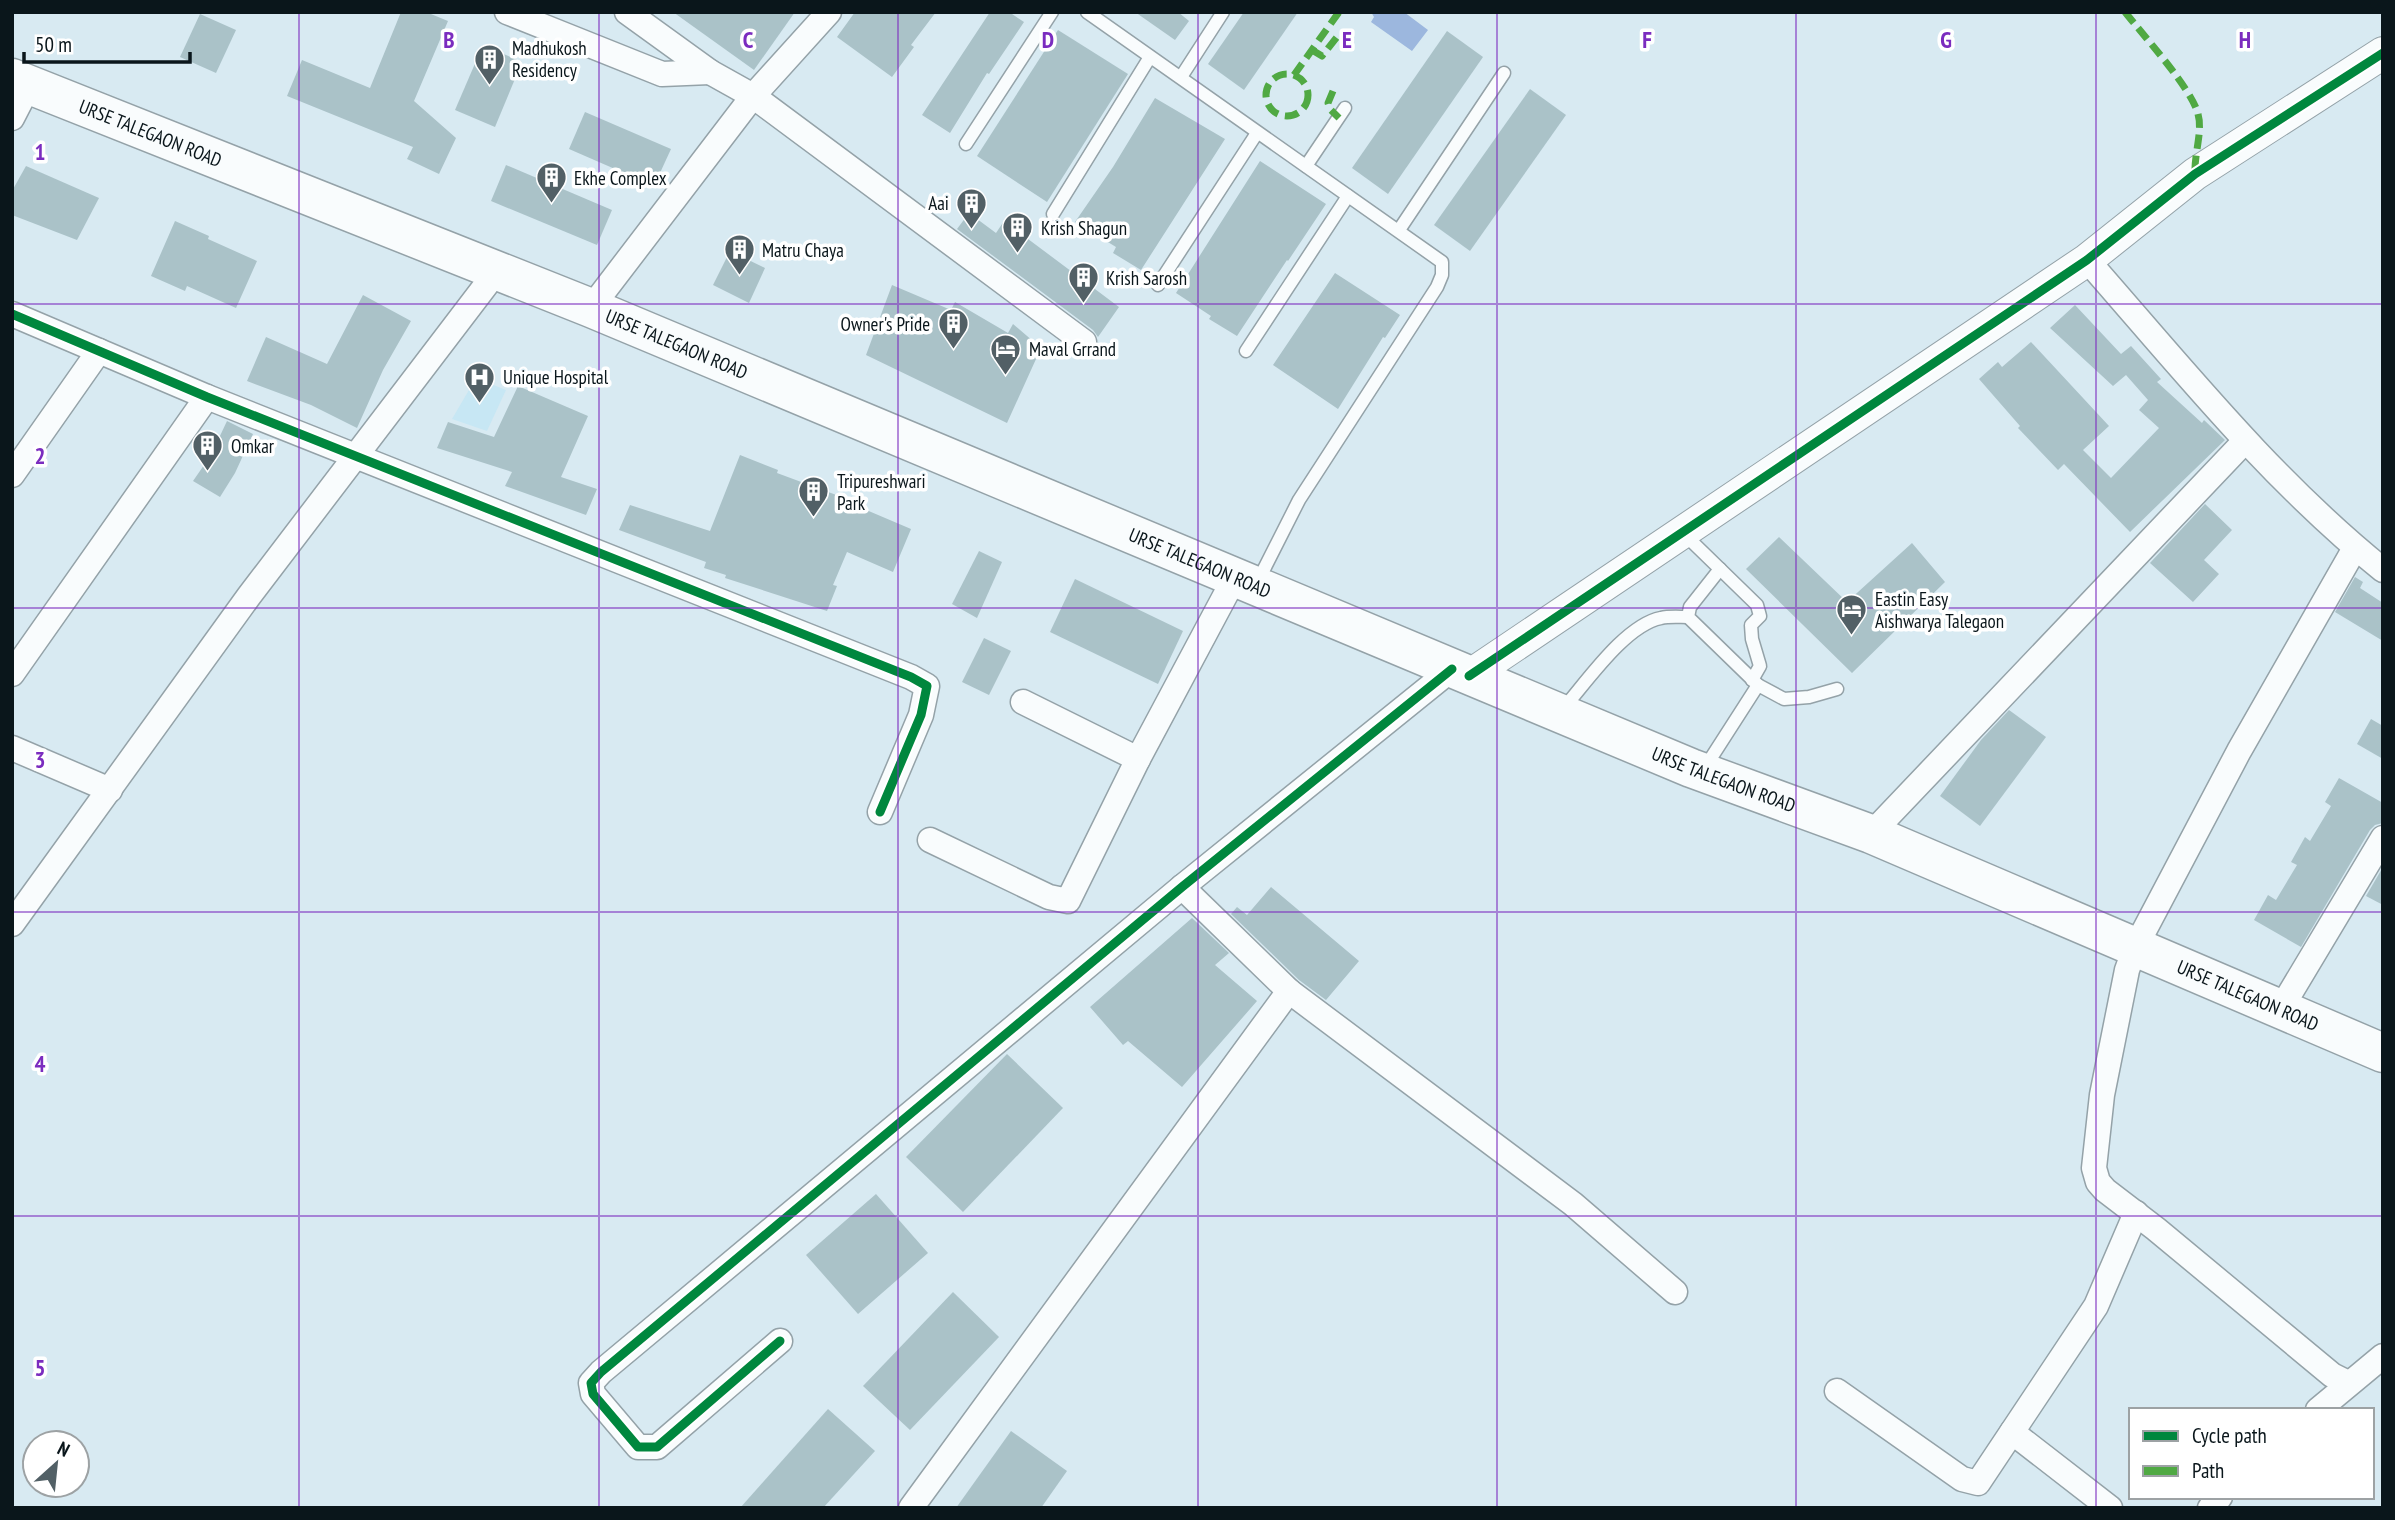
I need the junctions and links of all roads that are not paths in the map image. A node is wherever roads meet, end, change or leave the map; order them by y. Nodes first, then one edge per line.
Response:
1 (507, 12) edge
2 (627, 12) edge
3 (829, 12) edge
4 (1052, 12) edge
5 (1087, 12) edge
6 (1223, 12) edge
7 (2383, 53) edge
8 (1150, 57) junction
9 (710, 72) junction
10 (1504, 73) dead end
11 (1181, 77) junction
12 (18, 94) edge
13 (753, 96) junction
14 (1345, 108) dead end
15 (1257, 133) junction
16 (966, 144) dead end
17 (1306, 166) junction
18 (1348, 195) junction
19 (1053, 214) dead end
20 (1399, 230) junction
21 (2087, 260) junction
22 (496, 272) junction
23 (1158, 285) dead end
24 (591, 308) junction
25 (12, 314) edge
26 (1084, 342) dead end
27 (99, 351) junction
28 (1246, 351) dead end
29 (207, 397) junction
30 (2245, 441) junction
31 (357, 456) junction
32 (12, 475) edge
33 (1682, 532) junction
34 (2356, 548) junction
35 (1720, 569) junction
36 (2383, 570) edge
37 (1244, 583) junction
38 (1688, 617) junction
39 (1460, 672) junction
40 (12, 674) edge
41 (1755, 682) junction
42 (1837, 689) dead end
43 (1023, 702) dead end
44 (1559, 713) junction
45 (12, 748) edge
46 (1139, 759) junction
47 (1702, 773) junction
48 (110, 790) junction
49 (880, 812) dead end
50 (1871, 834) junction
51 (2383, 838) edge
52 (930, 840) dead end
53 (1182, 887) junction
54 (12, 924) edge
55 (2135, 948) junction
56 (1289, 992) junction
57 (2280, 1010) junction
58 (2383, 1053) edge
59 (2136, 1213) junction
60 (1675, 1292) dead end
61 (780, 1341) dead end
62 (2383, 1356) edge
63 (2348, 1383) junction
64 (1837, 1391) dead end
65 (2320, 1408) edge
66 (2012, 1432) junction
67 (911, 1508) edge
68 (2110, 1508) edge

1 - 9 street
2 - 9 street
3 - 13 street
4 - 16 lane
5 - 8 lane
6 - 11 lane
7 - 21 street
8 - 11 lane
8 - 19 lane
9 - 13 street
10 - 20 lane
11 - 15 lane
12 - 22 highway, URSE TALEGAON ROAD
13 - 24 street
13 - 26 street
14 - 17 lane
15 - 17 lane
15 - 23 lane
17 - 18 lane
18 - 20 lane
18 - 28 lane
20 - 37 lane
21 - 30 street
21 - 33 street
22 - 24 highway, URSE TALEGAON ROAD
22 - 31 street
24 - 37 highway, URSE TALEGAON ROAD
25 - 27 street
27 - 29 street
27 - 32 street
29 - 31 street
29 - 40 street
30 - 34 street
30 - 50 street
31 - 48 street
31 - 49 street
33 - 35 lane
33 - 39 street
34 - 36 street
34 - 55 street
35 - 38 lane
35 - 41 lane
37 - 39 highway, URSE TALEGAON ROAD
37 - 46 street
38 - 41 lane
38 - 44 lane
39 - 44 highway, URSE TALEGAON ROAD
39 - 53 street
41 - 42 lane
41 - 47 lane
43 - 46 street
44 - 47 highway, URSE TALEGAON ROAD
45 - 48 street
46 - 52 street
47 - 50 highway, URSE TALEGAON ROAD
48 - 54 street
50 - 55 highway, URSE TALEGAON ROAD
51 - 57 street
53 - 56 street
53 - 61 street
55 - 57 highway, URSE TALEGAON ROAD
55 - 59 street
56 - 60 street
56 - 67 street
57 - 58 highway, URSE TALEGAON ROAD
59 - 63 street
59 - 66 street
62 - 63 street
63 - 65 street
64 - 66 street
66 - 68 street

